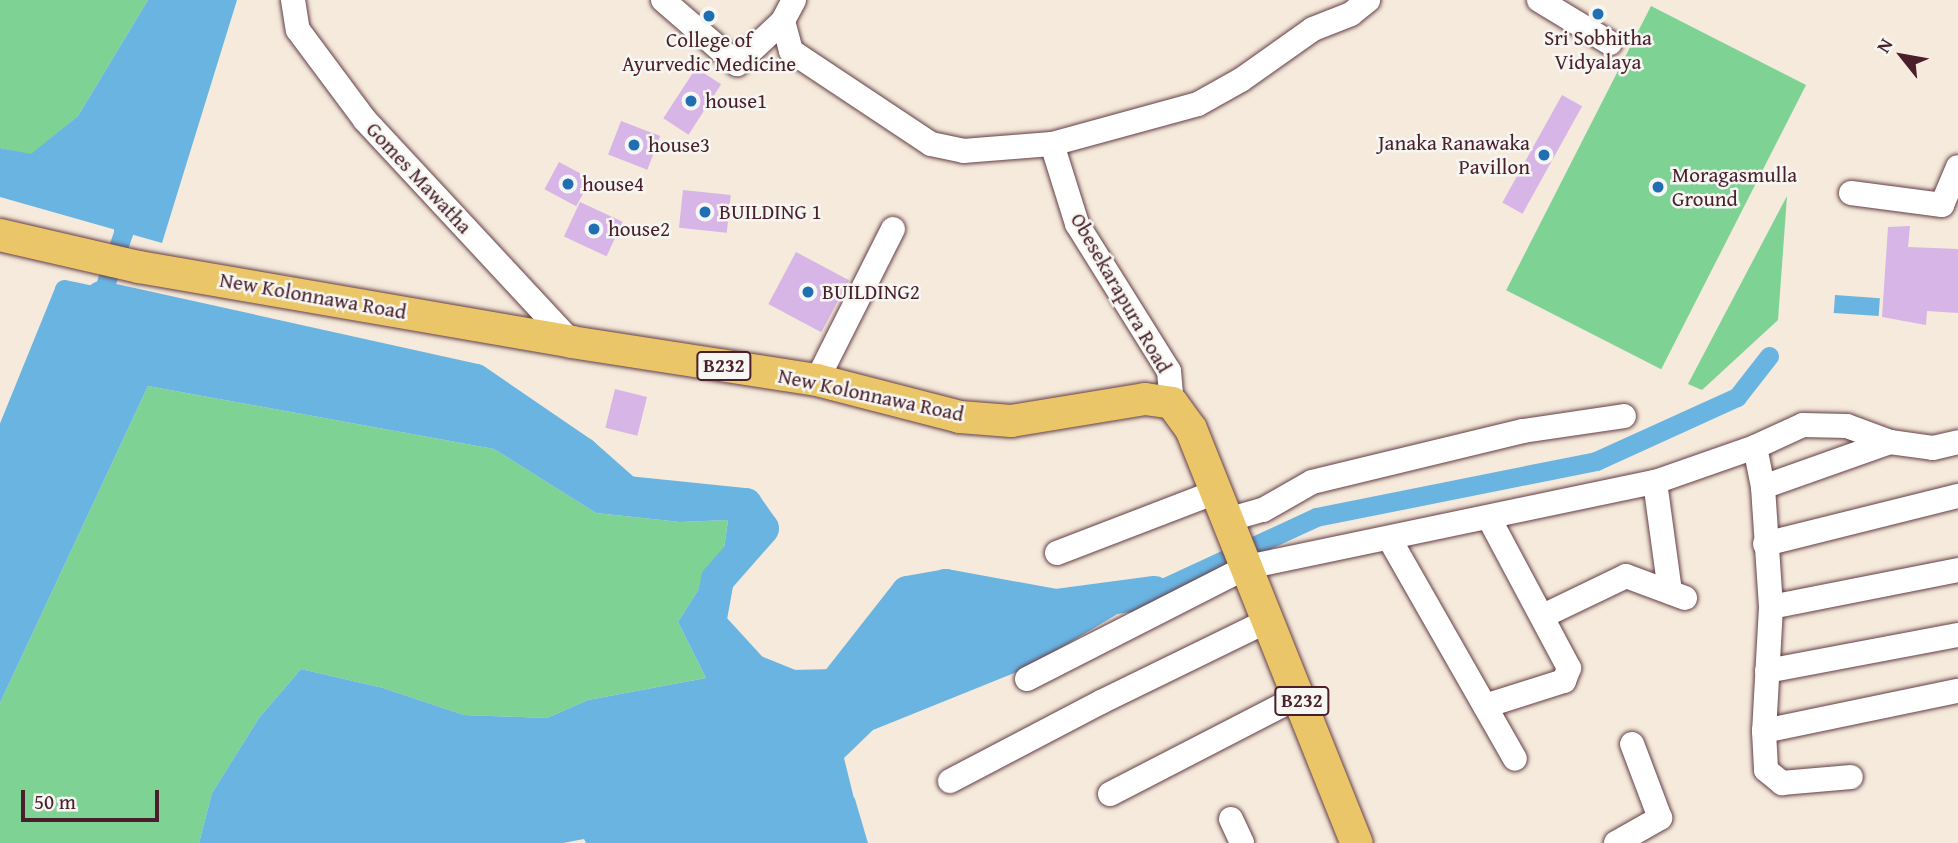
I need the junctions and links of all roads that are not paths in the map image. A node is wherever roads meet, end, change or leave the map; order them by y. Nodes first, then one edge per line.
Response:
1 (293, 0) edge
2 (663, 0) edge
3 (1368, 0) edge
4 (1539, 0) edge
5 (788, 10) edge
6 (1610, 43) dead end
7 (1052, 144) junction
8 (1958, 167) edge
9 (1850, 193) dead end
10 (894, 229) dead end
11 (0, 235) edge
12 (571, 342) junction
13 (817, 380) junction
14 (1172, 403) junction
15 (1623, 416) dead end
16 (1890, 442) junction
17 (1958, 442) edge
18 (1755, 447) junction
19 (1655, 482) junction
20 (1763, 487) junction
21 (1958, 496) edge
22 (1224, 513) junction
23 (1489, 518) junction
24 (1389, 538) junction
25 (1765, 544) junction
26 (1057, 553) dead end
27 (1245, 564) junction
28 (1958, 570) edge
29 (1771, 607) junction
30 (1543, 616) junction
31 (1269, 620) junction
32 (1958, 635) edge
33 (1767, 671) junction
34 (1027, 679) dead end
35 (1958, 691) edge
36 (1300, 696) junction
37 (1485, 706) junction
38 (1764, 730) junction
39 (1632, 744) dead end
40 (1514, 759) dead end
41 (1852, 778) dead end
42 (950, 781) dead end
43 (1110, 794) dead end
44 (1231, 819) dead end
45 (1241, 843) edge
46 (1357, 843) edge
47 (1616, 843) edge

1 - 12 street, Gomes Mawatha
2 - 5 street
3 - 7 street
4 - 6 street
5 - 7 street
7 - 14 street, Obesekarapura Road
8 - 9 street
10 - 13 street
11 - 12 main road, New Kolonnawa Road / B232
12 - 13 main road, New Kolonnawa Road / B232
13 - 14 main road, New Kolonnawa Road / B232
14 - 22 main road, B232
15 - 22 street
16 - 17 street
16 - 18 street
16 - 20 street
18 - 19 street
18 - 20 street
19 - 23 street
19 - 30 street
20 - 25 street
21 - 25 street
22 - 26 street
22 - 27 main road, B232
23 - 24 street
23 - 30 street
24 - 27 street
24 - 37 street
25 - 29 street
27 - 31 main road, B232
27 - 34 street
28 - 29 street
29 - 33 street
30 - 37 street
31 - 36 main road, B232
31 - 42 street
32 - 33 street
33 - 38 street
35 - 38 street
36 - 43 street
36 - 46 main road, B232
37 - 40 street
38 - 41 street
39 - 47 street
44 - 45 street

